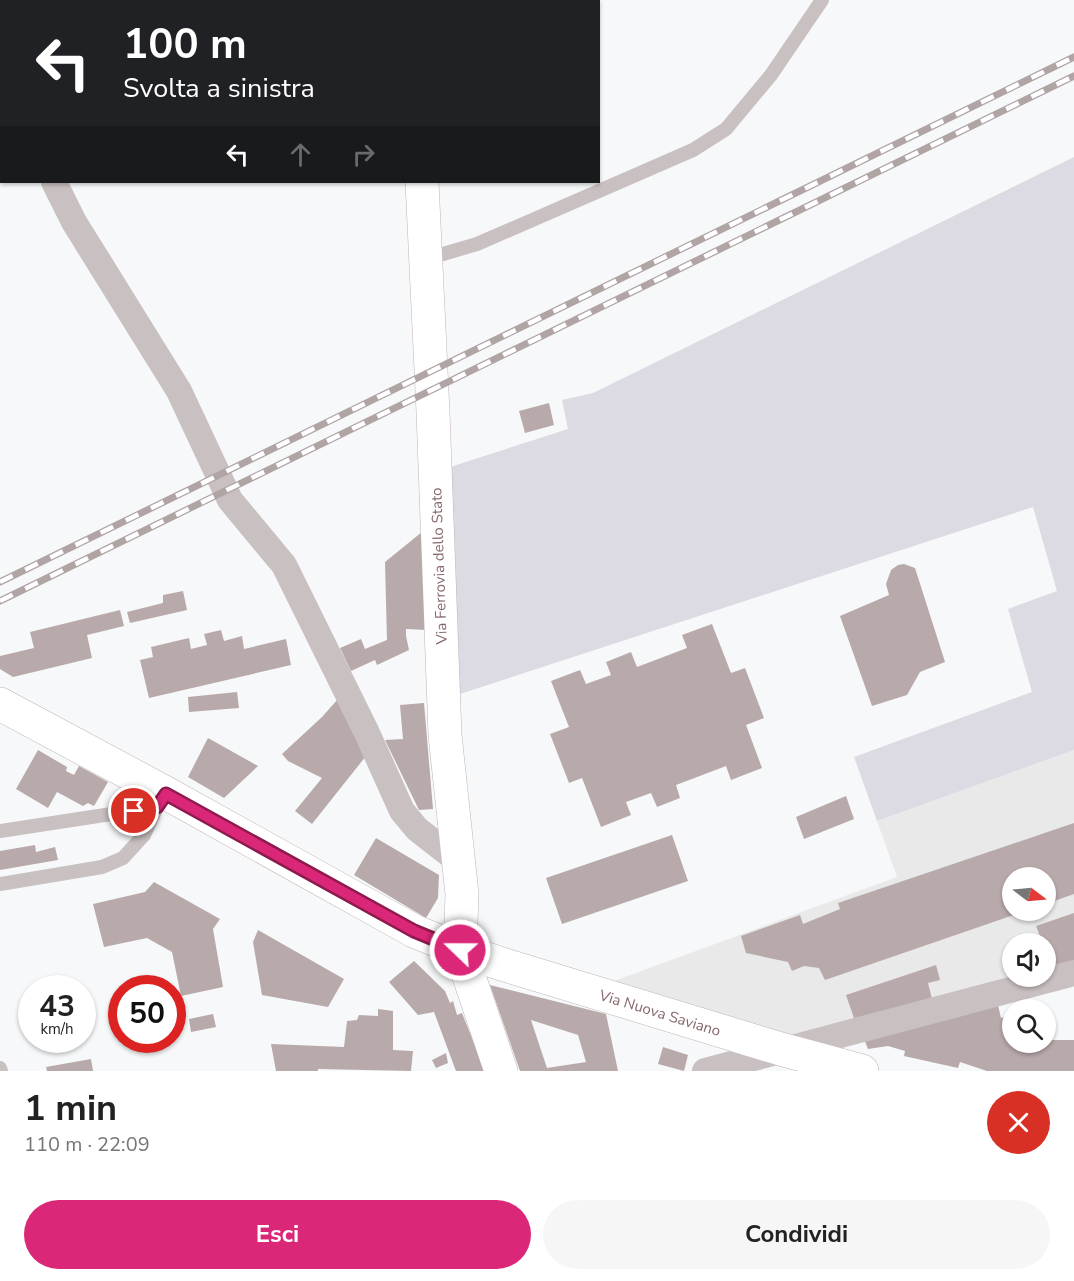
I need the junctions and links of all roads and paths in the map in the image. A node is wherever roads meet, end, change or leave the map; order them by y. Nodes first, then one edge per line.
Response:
1 (822, 0) edge
2 (54, 183) edge
3 (422, 183) edge
4 (426, 259) junction
5 (0, 704) edge
6 (161, 800) junction
7 (0, 831) edge
8 (458, 861) junction
9 (0, 884) edge
10 (460, 950) junction
11 (1074, 973) edge
12 (784, 1050) junction
13 (844, 1069) edge
14 (501, 1071) edge
15 (705, 1071) edge

1 - 4 lane
2 - 8 street
3 - 4 main road, Via Ferrovia dello Stato
4 - 8 main road, Via Ferrovia dello Stato
5 - 6 main road, Via Nuova Saviano
6 - 7 lane
6 - 9 lane
6 - 10 main road, Via Nuova Saviano
8 - 10 main road, Via Ferrovia dello Stato
10 - 12 main road, Via Nuova Saviano
10 - 14 main road
11 - 12 street
12 - 13 main road, Via Nuova Saviano
12 - 15 street

